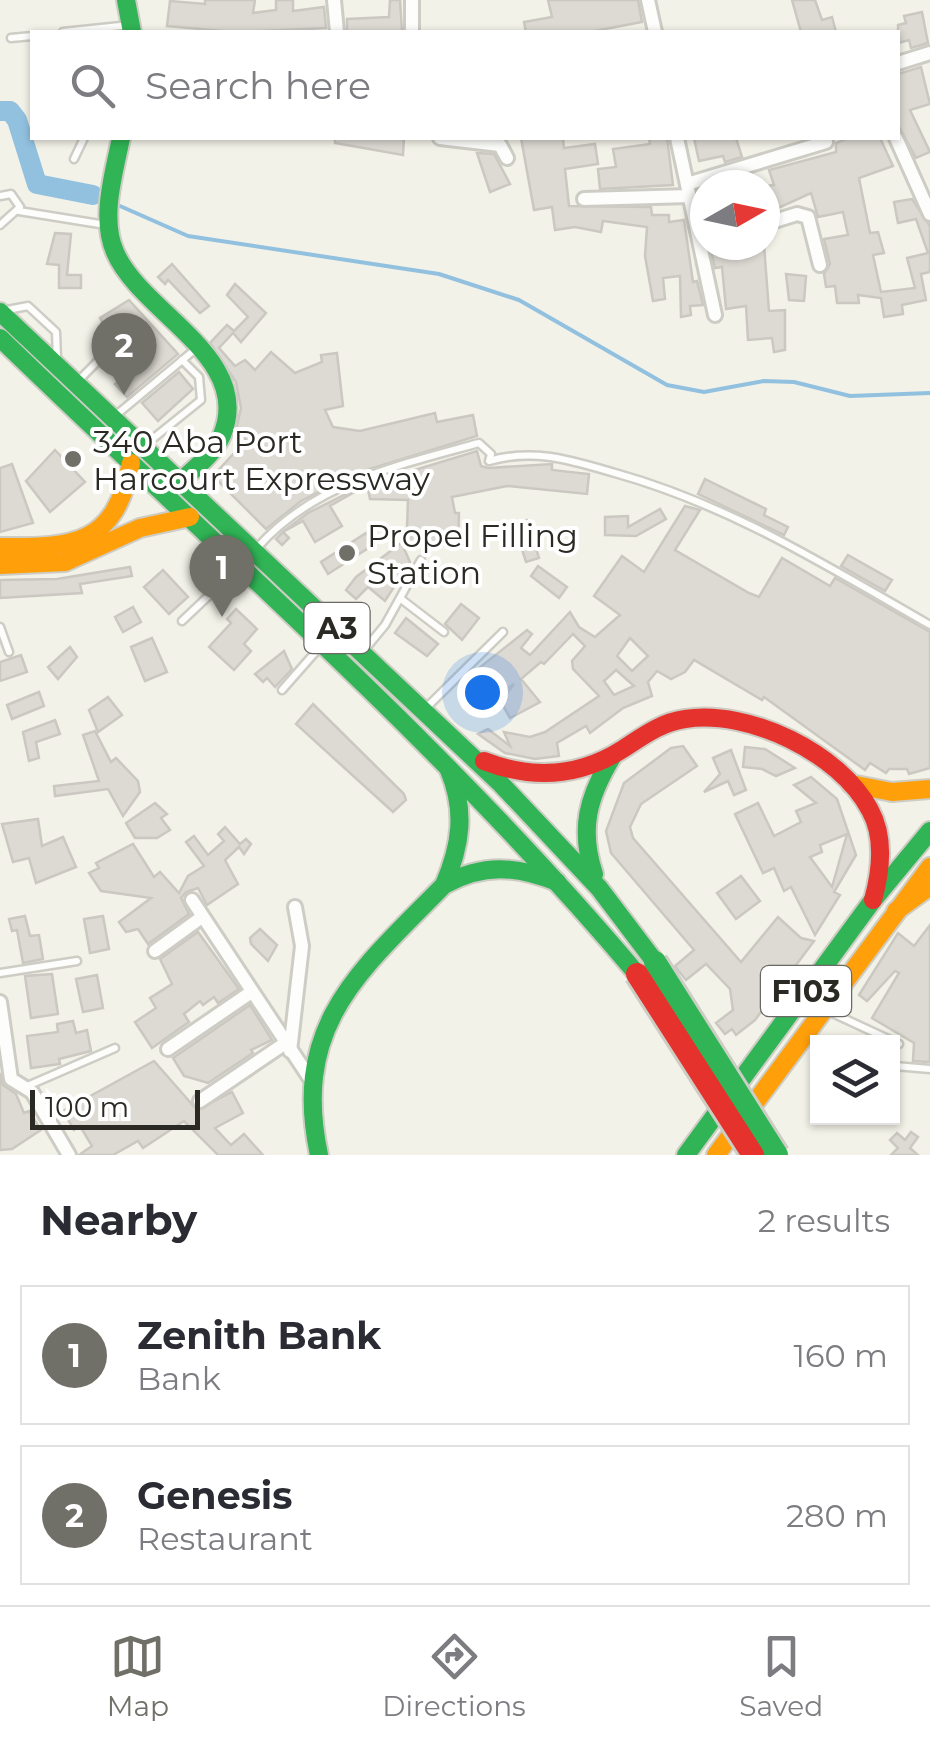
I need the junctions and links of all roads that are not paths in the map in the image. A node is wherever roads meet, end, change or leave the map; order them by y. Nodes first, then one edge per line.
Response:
1 (126, 0) edge
2 (334, 0) edge
3 (412, 0) edge
4 (648, 0) edge
5 (132, 29) edge
6 (337, 30) edge
7 (412, 30) edge
8 (655, 30) edge
9 (30, 36) edge
10 (10, 38) dead end
11 (930, 53) edge
12 (900, 63) edge
13 (83, 140) edge
14 (121, 140) edge
15 (455, 140) edge
16 (677, 140) edge
17 (897, 140) edge
18 (826, 142) dead end
19 (507, 158) dead end
20 (74, 159) dead end
21 (689, 190) junction
22 (690, 194) edge
23 (0, 196) edge
24 (584, 199) dead end
25 (19, 211) junction
26 (110, 213) junction
27 (930, 214) edge
28 (780, 219) edge
29 (0, 225) edge
30 (706, 260) edge
31 (820, 265) dead end
32 (0, 312) edge
33 (715, 315) dead end
34 (128, 331) dead end
35 (0, 338) edge
36 (190, 353) junction
37 (76, 384) junction
38 (114, 418) junction
39 (137, 455) junction
40 (181, 481) junction
41 (190, 516) junction
42 (0, 547) edge
43 (247, 558) junction
44 (422, 560) dead end
45 (0, 565) edge
46 (401, 599) junction
47 (182, 621) dead end
48 (930, 625) edge
49 (0, 628) edge
50 (444, 632) dead end
51 (504, 632) dead end
52 (324, 643) junction
53 (9, 652) dead end
54 (362, 652) junction
55 (282, 690) dead end
56 (424, 710) junction
57 (440, 754) junction
58 (472, 756) junction
59 (612, 757) junction
60 (851, 784) junction
61 (930, 789) edge
62 (930, 831) edge
63 (930, 867) edge
64 (444, 885) junction
65 (565, 886) junction
66 (930, 886) edge
67 (599, 888) junction
68 (192, 900) dead end
69 (872, 900) junction
70 (296, 907) dead end
71 (896, 911) junction
72 (202, 916) junction
73 (155, 950) dead end
74 (77, 961) dead end
75 (646, 968) junction
76 (0, 973) edge
77 (250, 992) junction
78 (0, 1002) edge
79 (823, 1009) junction
80 (2, 1029) edge
81 (879, 1035) edge
82 (115, 1048) dead end
83 (287, 1048) junction
84 (168, 1049) dead end
85 (900, 1066) edge
86 (930, 1070) edge
87 (311, 1079) junction
88 (24, 1088) junction
89 (200, 1102) dead end
90 (312, 1151) edge
91 (69, 1155) edge
92 (686, 1155) edge
93 (716, 1155) edge
94 (753, 1155) edge
95 (777, 1155) edge

1 - 5 main road
2 - 6 street
3 - 7 street
4 - 8 street
9 - 10 lane
11 - 12 street
13 - 20 lane
14 - 26 main road
15 - 19 street
16 - 21 street
17 - 27 street
18 - 21 street
21 - 22 street
21 - 24 street
23 - 25 lane
25 - 26 lane
25 - 29 lane
26 - 36 main road
28 - 31 street
30 - 33 street
32 - 37 main road, A3
34 - 37 lane
35 - 39 main road, A3
36 - 38 lane
36 - 39 lane
36 - 40 main road
37 - 38 main road, A3
38 - 39 main road, A3
39 - 40 main road, A3
39 - 41 main road, A3
39 - 42 main road
40 - 43 main road, A3
41 - 43 main road, A3
41 - 45 main road
43 - 47 lane
43 - 48 lane
43 - 52 main road, A3
43 - 54 main road, A3
44 - 46 lane
46 - 50 lane
46 - 54 lane
49 - 53 lane
51 - 56 lane
52 - 55 lane
52 - 57 main road, A3
54 - 56 main road, A3
56 - 58 main road, A3
57 - 64 main road
57 - 65 main road, A3
58 - 59 main road
58 - 67 main road, A3
59 - 60 main road
59 - 67 main road
60 - 61 main road
60 - 69 main road
62 - 69 main road, F103
63 - 71 main road, F103
64 - 65 main road
64 - 87 main road
65 - 75 main road, A3
66 - 71 main road
67 - 75 main road, A3
68 - 72 street
69 - 92 main road, F103
70 - 83 street
71 - 79 main road, F103
72 - 73 street
72 - 77 street
74 - 76 lane
75 - 94 main road, A3, bridge
75 - 95 main road, A3, bridge
77 - 83 street
77 - 84 street
78 - 80 street
79 - 81 lane
79 - 93 main road, F103
80 - 88 street
82 - 88 lane
83 - 87 street
83 - 89 street
85 - 86 lane
87 - 90 main road
88 - 91 street

